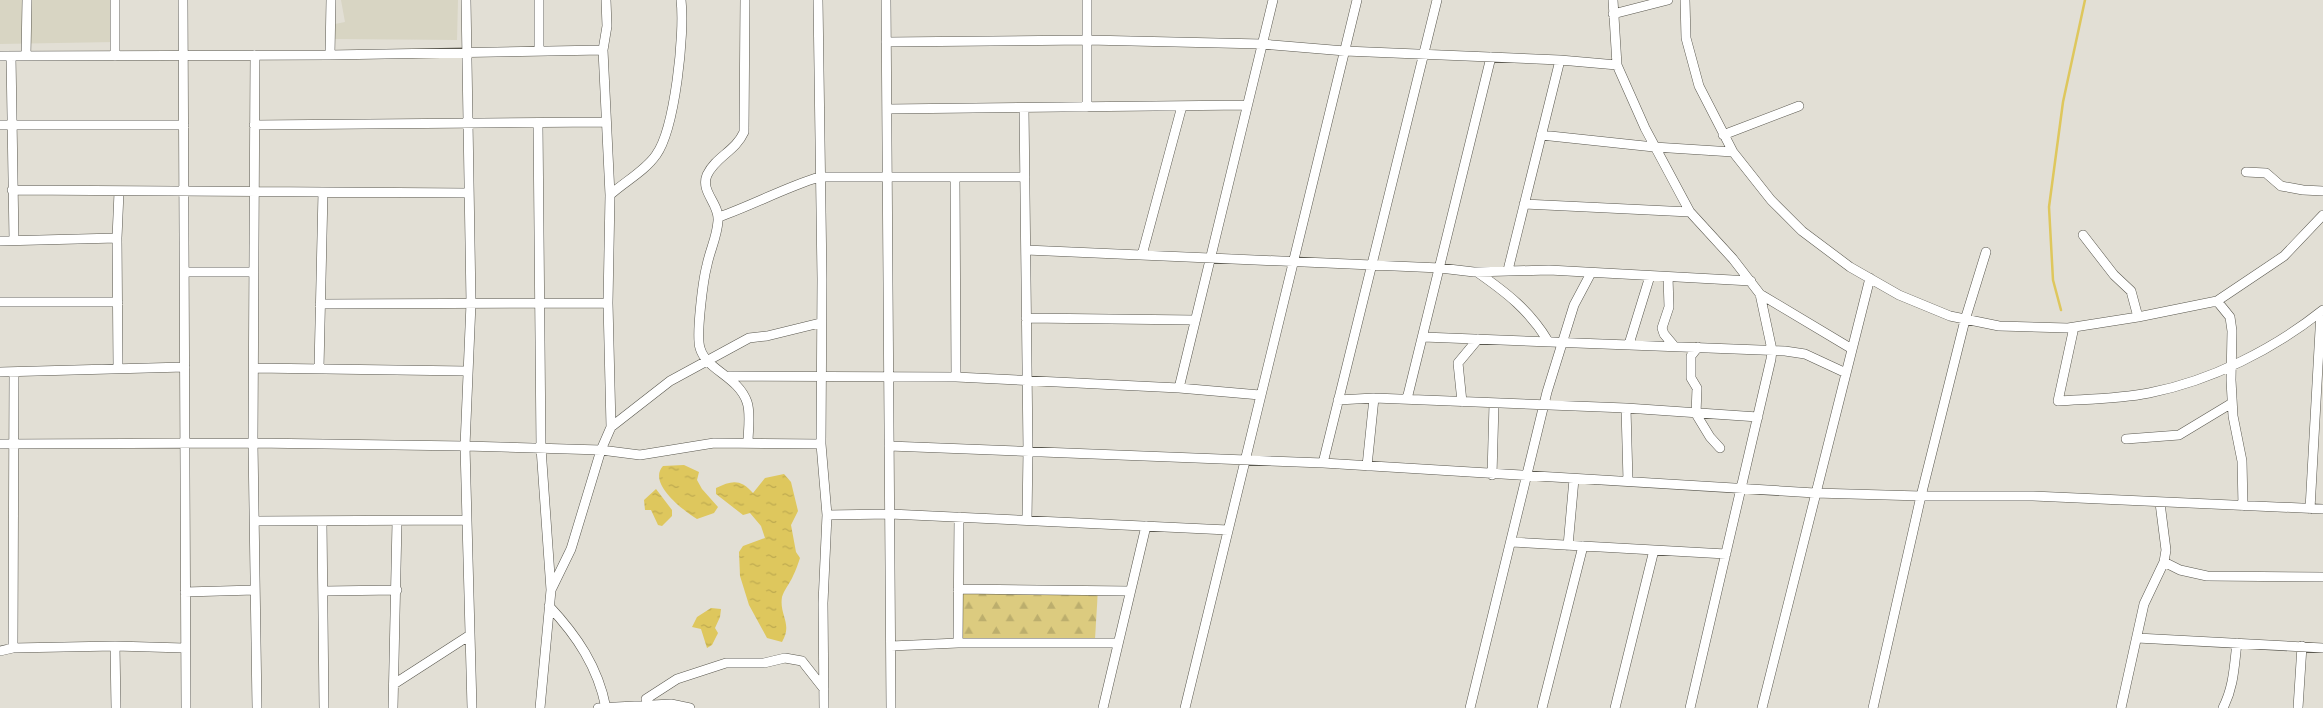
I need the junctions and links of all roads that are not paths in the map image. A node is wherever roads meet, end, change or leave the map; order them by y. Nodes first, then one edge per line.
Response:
1 (27, 0) edge
2 (115, 0) edge
3 (183, 0) edge
4 (331, 0) edge
5 (466, 0) edge
6 (539, 0) edge
7 (606, 0) edge
8 (681, 0) edge
9 (745, 0) edge
10 (818, 0) edge
11 (886, 0) edge
12 (1087, 0) edge
13 (1273, 0) edge
14 (1357, 0) edge
15 (1438, 0) edge
16 (1613, 0) edge
17 (1668, 0) edge
18 (1685, 0) edge
19 (1613, 14) junction
20 (1088, 40) junction
21 (886, 42) junction
22 (1262, 44) junction
23 (603, 50) junction
24 (1344, 51) junction
25 (539, 52) junction
26 (467, 53) junction
27 (1424, 54) junction
28 (255, 55) junction
29 (330, 55) junction
30 (0, 56) edge
31 (11, 56) junction
32 (26, 56) junction
33 (115, 56) junction
34 (184, 56) junction
35 (1491, 57) junction
36 (1560, 60) junction
37 (1617, 65) junction
38 (1247, 105) junction
39 (1182, 106) junction
40 (1800, 106) dead end
41 (1087, 107) junction
42 (1024, 108) junction
43 (887, 109) junction
44 (605, 122) junction
45 (467, 124) junction
46 (538, 124) junction
47 (0, 125) edge
48 (12, 125) junction
49 (184, 125) junction
50 (254, 125) junction
51 (1541, 135) junction
52 (1723, 135) junction
53 (1654, 147) junction
54 (1733, 152) junction
55 (2246, 172) dead end
56 (819, 176) junction
57 (888, 177) junction
58 (955, 177) junction
59 (1025, 177) junction
60 (12, 190) junction
61 (2323, 190) edge
62 (119, 192) junction
63 (185, 192) junction
64 (323, 192) junction
65 (254, 193) junction
66 (468, 193) junction
67 (610, 195) junction
68 (1524, 204) junction
69 (1690, 212) junction
70 (2323, 215) edge
71 (719, 217) junction
72 (2083, 235) dead end
73 (117, 238) junction
74 (14, 240) junction
75 (0, 241) edge
76 (1026, 250) junction
77 (1986, 252) dead end
78 (1142, 255) junction
79 (1210, 258) junction
80 (1294, 262) junction
81 (1372, 265) junction
82 (1440, 268) junction
83 (1508, 270) junction
84 (185, 272) junction
85 (254, 272) junction
86 (1477, 272) junction
87 (1591, 273) junction
88 (1650, 276) junction
89 (1668, 277) junction
90 (1870, 278) junction
91 (1751, 281) junction
92 (1760, 294) junction
93 (2217, 301) junction
94 (0, 302) edge
95 (118, 302) junction
96 (540, 302) junction
97 (608, 302) junction
98 (471, 303) junction
99 (320, 304) junction
100 (2322, 311) edge
101 (2138, 317) junction
102 (1026, 318) junction
103 (1195, 320) junction
104 (1965, 320) junction
105 (820, 323) junction
106 (2074, 327) junction
107 (1423, 337) junction
108 (1478, 339) junction
109 (1548, 341) junction
110 (1562, 342) junction
111 (1629, 344) junction
112 (1674, 346) junction
113 (1698, 347) junction
114 (1852, 349) junction
115 (1772, 350) junction
116 (2321, 360) edge
117 (706, 361) junction
118 (2230, 365) junction
119 (185, 367) junction
120 (118, 368) junction
121 (254, 368) junction
122 (319, 368) junction
123 (467, 371) junction
124 (0, 372) edge
125 (14, 372) junction
126 (1846, 372) junction
127 (729, 376) junction
128 (821, 377) junction
129 (890, 377) junction
130 (956, 377) junction
131 (1027, 381) junction
132 (1179, 388) junction
133 (1260, 395) junction
134 (1374, 398) junction
135 (1407, 399) junction
136 (1338, 400) junction
137 (1462, 402) junction
138 (1494, 404) junction
139 (2232, 404) junction
140 (1544, 405) junction
141 (1626, 408) junction
142 (1696, 414) junction
143 (1758, 417) junction
144 (611, 427) junction
145 (2126, 439) dead end
146 (748, 443) junction
147 (0, 444) edge
148 (14, 444) junction
149 (186, 444) junction
150 (253, 444) junction
151 (821, 444) junction
152 (465, 446) junction
153 (889, 446) junction
154 (541, 448) junction
155 (1720, 448) dead end
156 (601, 450) junction
157 (1028, 450) junction
158 (1245, 460) junction
159 (1323, 463) junction
160 (1367, 466) junction
161 (1492, 475) junction
162 (1527, 477) junction
163 (1574, 480) junction
164 (1628, 481) junction
165 (1742, 488) junction
166 (1815, 494) junction
167 (1920, 496) junction
168 (2160, 503) junction
169 (2243, 506) junction
170 (2310, 509) junction
171 (2323, 509) edge
172 (890, 514) junction
173 (827, 515) junction
174 (959, 517) junction
175 (466, 520) junction
176 (1027, 520) junction
177 (255, 521) junction
178 (322, 522) junction
179 (397, 522) junction
180 (1146, 526) junction
181 (1228, 530) junction
182 (1511, 542) junction
183 (1568, 546) junction
184 (1583, 546) junction
185 (1654, 550) junction
186 (1726, 554) junction
187 (2164, 562) junction
188 (2323, 577) edge
189 (958, 589) junction
190 (255, 590) junction
191 (397, 590) junction
192 (551, 590) junction
193 (324, 591) junction
194 (1130, 591) junction
195 (185, 592) junction
196 (549, 606) junction
197 (470, 635) junction
198 (2137, 638) junction
199 (958, 643) junction
200 (2237, 643) junction
201 (1117, 644) junction
202 (115, 646) junction
203 (891, 646) junction
204 (2302, 646) junction
205 (13, 648) junction
206 (184, 648) junction
207 (2323, 648) edge
208 (0, 651) edge
209 (394, 684) junction
210 (824, 689) junction
211 (646, 699) dead end
212 (116, 708) edge
213 (186, 708) edge
214 (257, 708) edge
215 (324, 708) edge
216 (394, 708) edge
217 (472, 708) edge
218 (540, 708) edge
219 (603, 708) edge
220 (690, 708) edge
221 (824, 708) edge
222 (891, 708) edge
223 (1103, 708) edge
224 (1184, 708) edge
225 (1470, 708) edge
226 (1542, 708) edge
227 (1615, 708) edge
228 (1690, 708) edge
229 (1762, 708) edge
230 (1873, 708) edge
231 (2121, 708) edge
232 (2223, 708) edge
233 (2298, 708) edge

1 - 32 street
2 - 33 street
3 - 34 street
4 - 29 street
5 - 26 street
6 - 25 street
7 - 23 street
8 - 67 street
9 - 71 street
10 - 56 street
11 - 21 street
12 - 20 street
13 - 22 street
14 - 24 street
15 - 27 street
16 - 19 street
17 - 19 street
18 - 52 street
19 - 37 street
20 - 21 street
20 - 22 street
20 - 41 street
21 - 43 street
22 - 24 street
22 - 38 street
23 - 25 street
23 - 44 street
24 - 27 street
24 - 80 street
25 - 26 street
26 - 29 street
26 - 45 street
27 - 35 street
27 - 81 street
28 - 29 street
28 - 34 street
28 - 50 street
30 - 31 street
31 - 32 street
31 - 48 street
32 - 33 street
33 - 34 street
34 - 49 street
35 - 36 street
35 - 82 street
36 - 37 street
36 - 51 street
37 - 53 street
38 - 39 street
38 - 79 street
39 - 41 street
39 - 78 street
40 - 52 street
41 - 42 street
42 - 43 street
42 - 59 street
43 - 57 street
44 - 46 street
44 - 67 street
45 - 46 street
45 - 50 street
45 - 66 street
46 - 96 street
47 - 48 street
48 - 49 street
48 - 60 street
49 - 63 street
50 - 65 street
51 - 53 street
51 - 68 street
52 - 54 street
53 - 54 street
53 - 69 street
54 - 90 street
55 - 61 street
56 - 57 street
56 - 71 street
56 - 105 street
57 - 58 street
57 - 129 street
58 - 59 street
58 - 130 street
59 - 76 street
60 - 62 street
60 - 74 street
62 - 63 street
62 - 73 street
63 - 65 street
63 - 84 street
64 - 65 street
64 - 66 street
64 - 99 street
65 - 85 street
66 - 98 street
67 - 97 street
68 - 69 street
68 - 83 street
69 - 91 street
70 - 93 street
71 - 117 street
72 - 101 street
73 - 74 street
73 - 95 street
74 - 75 street
76 - 78 street
76 - 102 street
77 - 104 street
78 - 79 street
79 - 80 street
79 - 103 street
80 - 81 street
80 - 133 street
81 - 82 street
81 - 136 street
82 - 86 street
82 - 107 street
83 - 86 street
83 - 87 street
84 - 85 street
84 - 119 street
85 - 121 street
86 - 109 street
87 - 88 street
87 - 110 street
88 - 89 street
88 - 111 street
89 - 91 street
89 - 112 street
90 - 104 street
90 - 114 street
91 - 92 street
92 - 114 street
92 - 115 street
93 - 101 street
93 - 118 street
94 - 95 street
95 - 120 street
96 - 97 street
96 - 98 street
96 - 154 street
97 - 144 street
98 - 99 street
98 - 123 street
99 - 122 street
100 - 116 street
100 - 118 street
101 - 106 street
102 - 103 street
102 - 131 street
103 - 132 street
104 - 106 street
104 - 167 street
105 - 117 street
105 - 128 street
106 - 118 street
107 - 108 street
107 - 135 street
108 - 109 street
108 - 137 street
109 - 110 street
110 - 111 street
110 - 140 street
111 - 112 street
112 - 113 street
113 - 115 street
113 - 142 street
114 - 126 street
115 - 126 street
115 - 143 street
116 - 170 street
117 - 127 street
117 - 144 street
118 - 139 street
119 - 120 street
119 - 149 street
120 - 125 street
121 - 122 street
121 - 150 street
122 - 123 street
123 - 152 street
124 - 125 street
125 - 148 street
126 - 166 street
127 - 128 street
127 - 146 street
128 - 129 street
128 - 151 street
129 - 130 street
129 - 153 street
130 - 131 street
131 - 132 street
131 - 157 street
132 - 133 street
133 - 158 street
134 - 135 street
134 - 136 street
134 - 160 street
135 - 137 street
136 - 159 street
137 - 138 street
138 - 140 street
138 - 161 street
139 - 145 street
139 - 169 street
140 - 141 street
140 - 162 street
141 - 142 street
141 - 164 street
142 - 143 street
142 - 155 street
143 - 165 street
144 - 156 street
146 - 151 street
146 - 156 street
147 - 148 street
148 - 149 street
148 - 205 street
149 - 150 street
149 - 195 street
150 - 152 street
150 - 177 street
151 - 173 street
152 - 154 street
152 - 175 street
153 - 157 street
153 - 172 street
154 - 156 street
154 - 192 street
156 - 192 street
157 - 158 street
157 - 176 street
158 - 159 street
158 - 181 street
159 - 160 street
160 - 161 street
161 - 162 street
162 - 163 street
162 - 182 street
163 - 164 street
163 - 183 street
164 - 165 street
165 - 166 street
165 - 186 street
166 - 167 street
166 - 229 street
167 - 168 street
167 - 230 street
168 - 169 street
168 - 187 street
169 - 170 street
170 - 171 street
172 - 173 street
172 - 174 street
172 - 203 street
173 - 210 street
174 - 176 street
174 - 189 street
175 - 179 street
175 - 197 street
176 - 180 street
177 - 178 street
177 - 190 street
178 - 179 street
178 - 193 street
179 - 191 street
180 - 181 street
180 - 194 street
181 - 224 street
182 - 183 street
182 - 225 street
183 - 184 street
184 - 185 street
184 - 226 street
185 - 186 street
185 - 227 street
186 - 228 street
187 - 188 street
187 - 198 street
189 - 194 street
189 - 199 street
190 - 195 street
190 - 214 street
191 - 193 street
191 - 209 street
192 - 196 street
193 - 215 street
194 - 201 street
195 - 206 street
196 - 218 street
196 - 219 street
197 - 209 street
197 - 217 street
198 - 200 street
198 - 231 street
199 - 201 street
199 - 203 street
200 - 204 street
200 - 232 street
201 - 223 street
202 - 205 street
202 - 206 street
202 - 212 street
203 - 222 street
204 - 207 street
204 - 233 street
205 - 208 street
206 - 213 street
209 - 216 street
210 - 211 street
210 - 221 street
219 - 220 street

